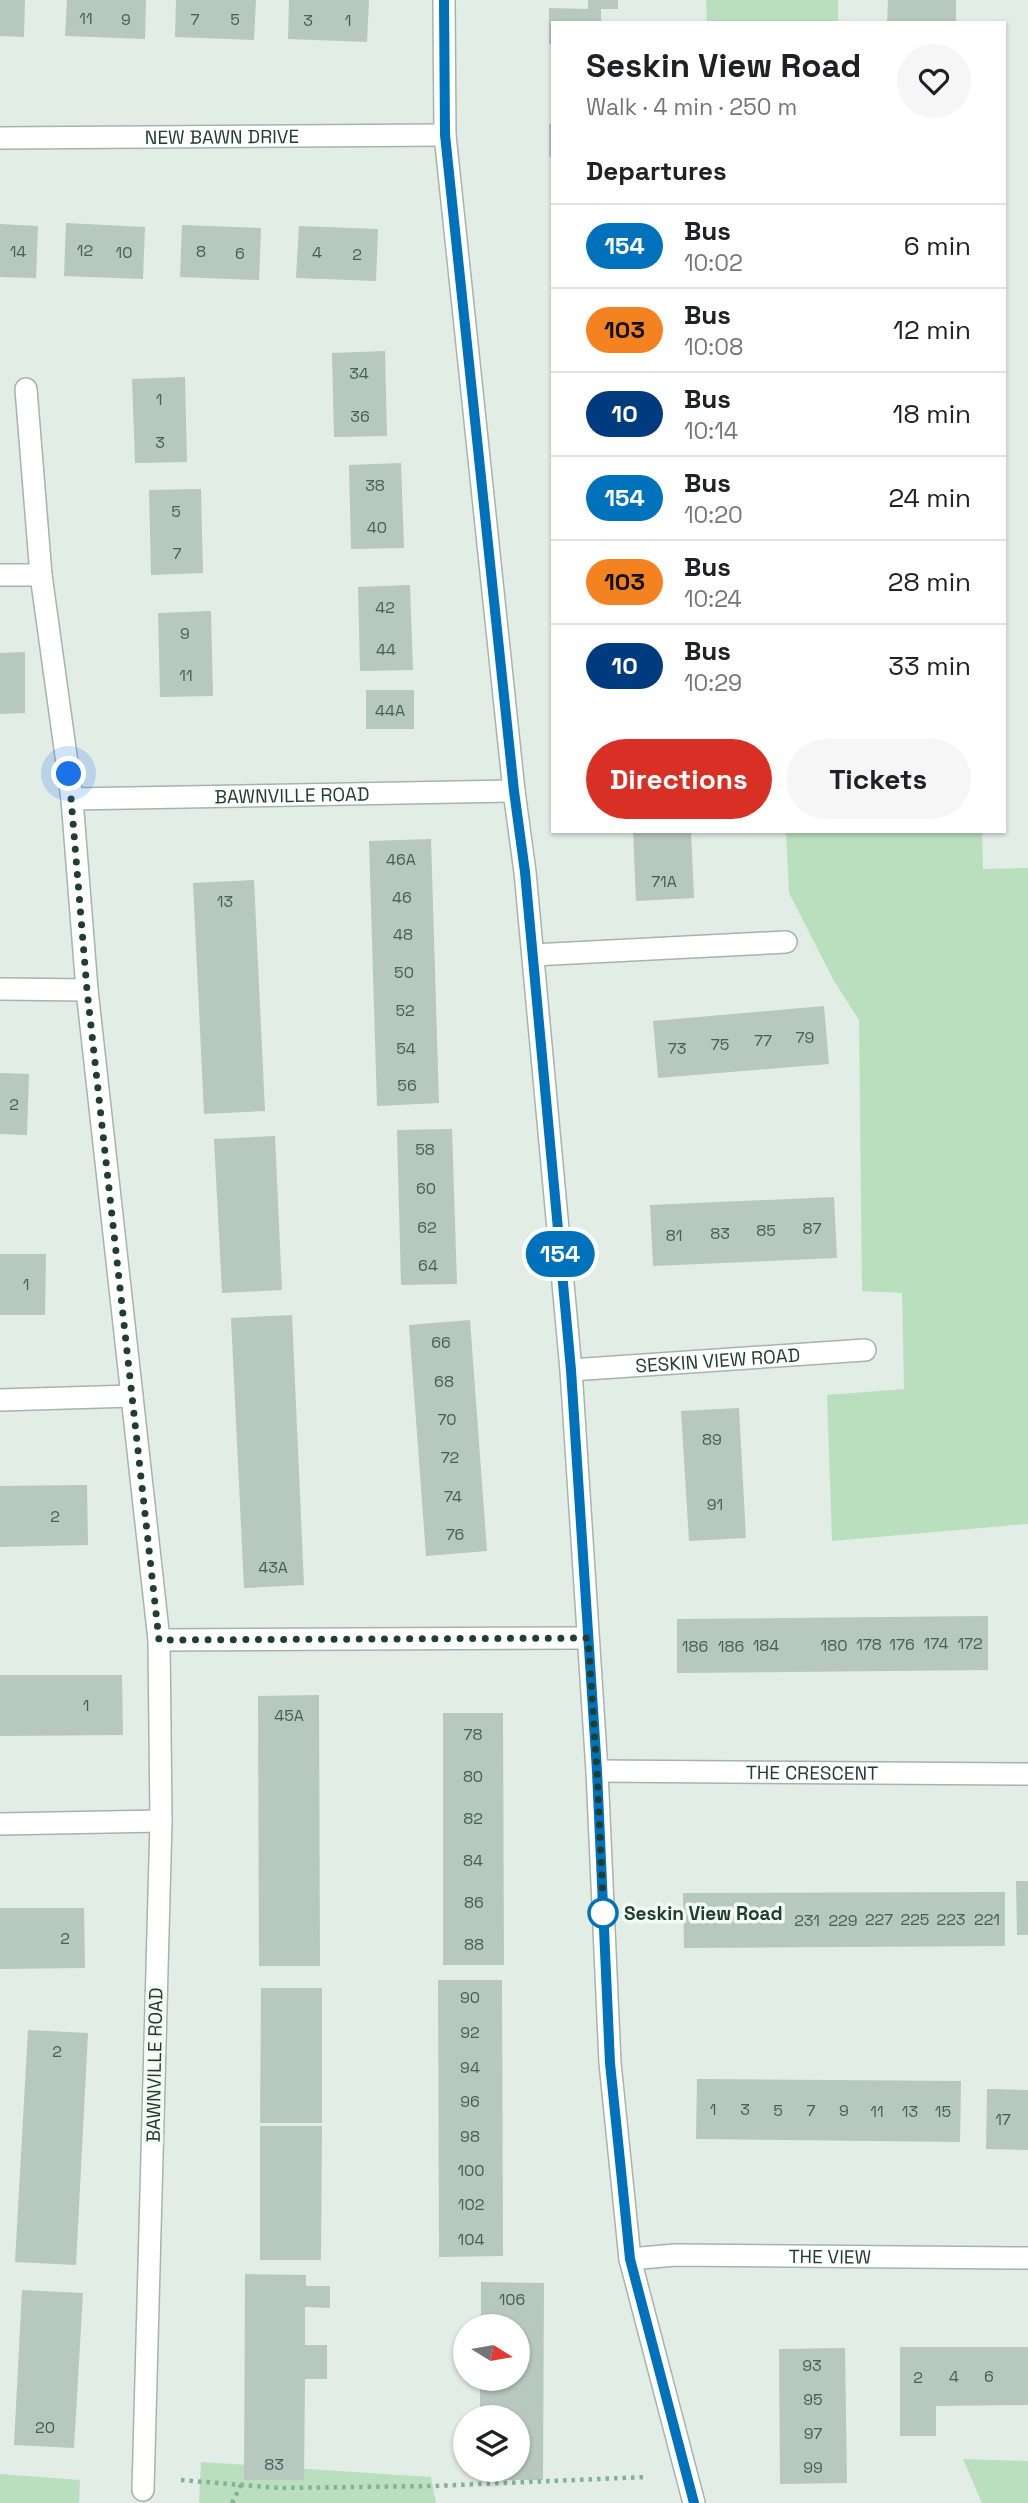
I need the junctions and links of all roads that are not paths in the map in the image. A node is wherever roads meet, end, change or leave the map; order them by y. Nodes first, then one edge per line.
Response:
1 (444, 0) edge
2 (445, 135) junction
3 (0, 138) edge
4 (26, 389) dead end
5 (0, 575) edge
6 (41, 575) junction
7 (514, 791) junction
8 (72, 799) junction
9 (786, 942) dead end
10 (533, 955) junction
11 (0, 989) edge
12 (87, 990) junction
13 (865, 1350) dead end
14 (571, 1370) junction
15 (132, 1396) junction
16 (0, 1400) edge
17 (588, 1638) junction
18 (159, 1640) junction
19 (597, 1771) junction
20 (1028, 1774) edge
21 (161, 1821) junction
22 (0, 1824) edge
23 (1028, 2258) edge
24 (630, 2259) junction
25 (143, 2490) dead end
26 (694, 2503) edge

1 - 2 street
2 - 3 street, NEW BAWN DRIVE
2 - 7 street
4 - 6 street, BAWNVILLE ROAD
5 - 6 street
6 - 8 street, BAWNVILLE ROAD
7 - 8 street, BAWNVILLE ROAD
7 - 10 street
8 - 12 street, BAWNVILLE ROAD
9 - 10 street
10 - 14 street
11 - 12 street
12 - 15 street, BAWNVILLE ROAD
13 - 14 street, SESKIN VIEW ROAD
14 - 17 street
15 - 16 street
15 - 18 street, BAWNVILLE ROAD
17 - 18 street
17 - 19 street
18 - 21 street, BAWNVILLE ROAD
19 - 20 street, THE CRESCENT
19 - 24 street
21 - 22 street
21 - 25 street, BAWNVILLE ROAD
23 - 24 street, THE VIEW
24 - 26 street

